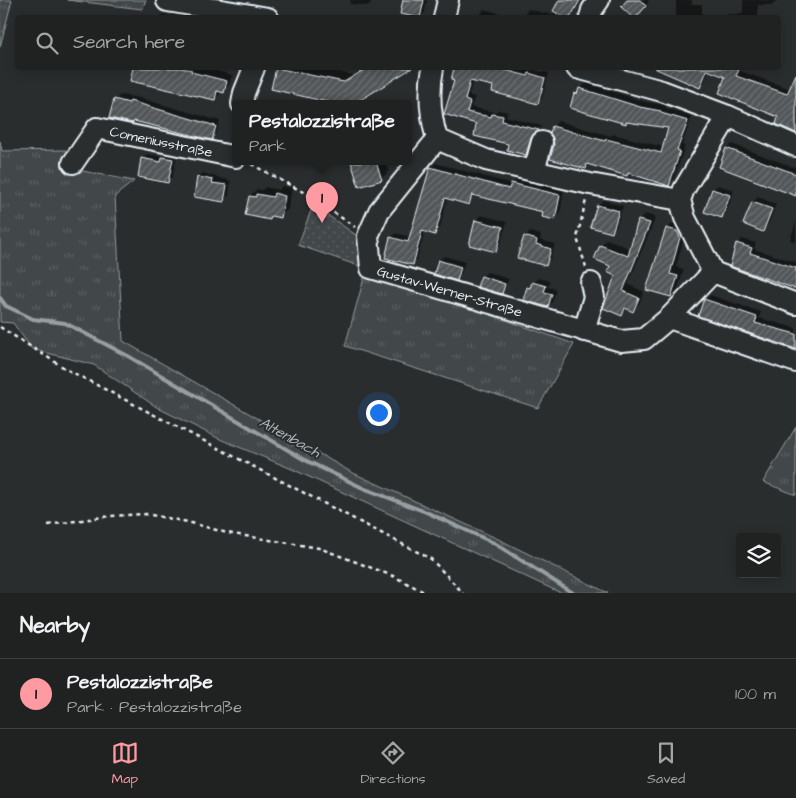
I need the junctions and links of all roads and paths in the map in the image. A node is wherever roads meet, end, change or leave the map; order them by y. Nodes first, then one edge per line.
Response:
1 (265, 0) edge
2 (448, 0) edge
3 (599, 0) edge
4 (167, 1) edge
5 (251, 15) edge
6 (268, 15) edge
7 (445, 15) edge
8 (591, 15) edge
9 (253, 70) edge
10 (434, 70) edge
11 (584, 70) edge
12 (243, 100) edge
13 (728, 116) junction
14 (437, 139) junction
15 (542, 142) dead end
16 (796, 146) edge
17 (232, 156) edge
18 (73, 163) dead end
19 (252, 165) edge
20 (534, 171) junction
21 (590, 184) junction
22 (680, 200) junction
23 (368, 236) junction
24 (713, 272) junction
25 (591, 283) joint
26 (796, 304) edge
27 (669, 318) junction
28 (0, 327) edge
29 (584, 332) junction
30 (796, 362) edge
31 (48, 525) dead end
32 (426, 593) edge
33 (463, 593) edge

1 - 6 street
2 - 7 street
3 - 8 street
4 - 5 street
9 - 12 street
10 - 14 street
11 - 13 street
13 - 16 street
13 - 22 street
14 - 20 street
14 - 23 street, Gustav-Werner-Straße
15 - 20 street
17 - 18 street, Comeniusstraße
19 - 23 path
20 - 21 street
21 - 22 street
21 - 25 path
22 - 24 street
23 - 29 street, Gustav-Werner-Straße
24 - 26 street
24 - 27 street, Gustav-Werner-Straße
25 - 29 street
27 - 29 street, Gustav-Werner-Straße
27 - 30 street
28 - 33 path
31 - 32 path

